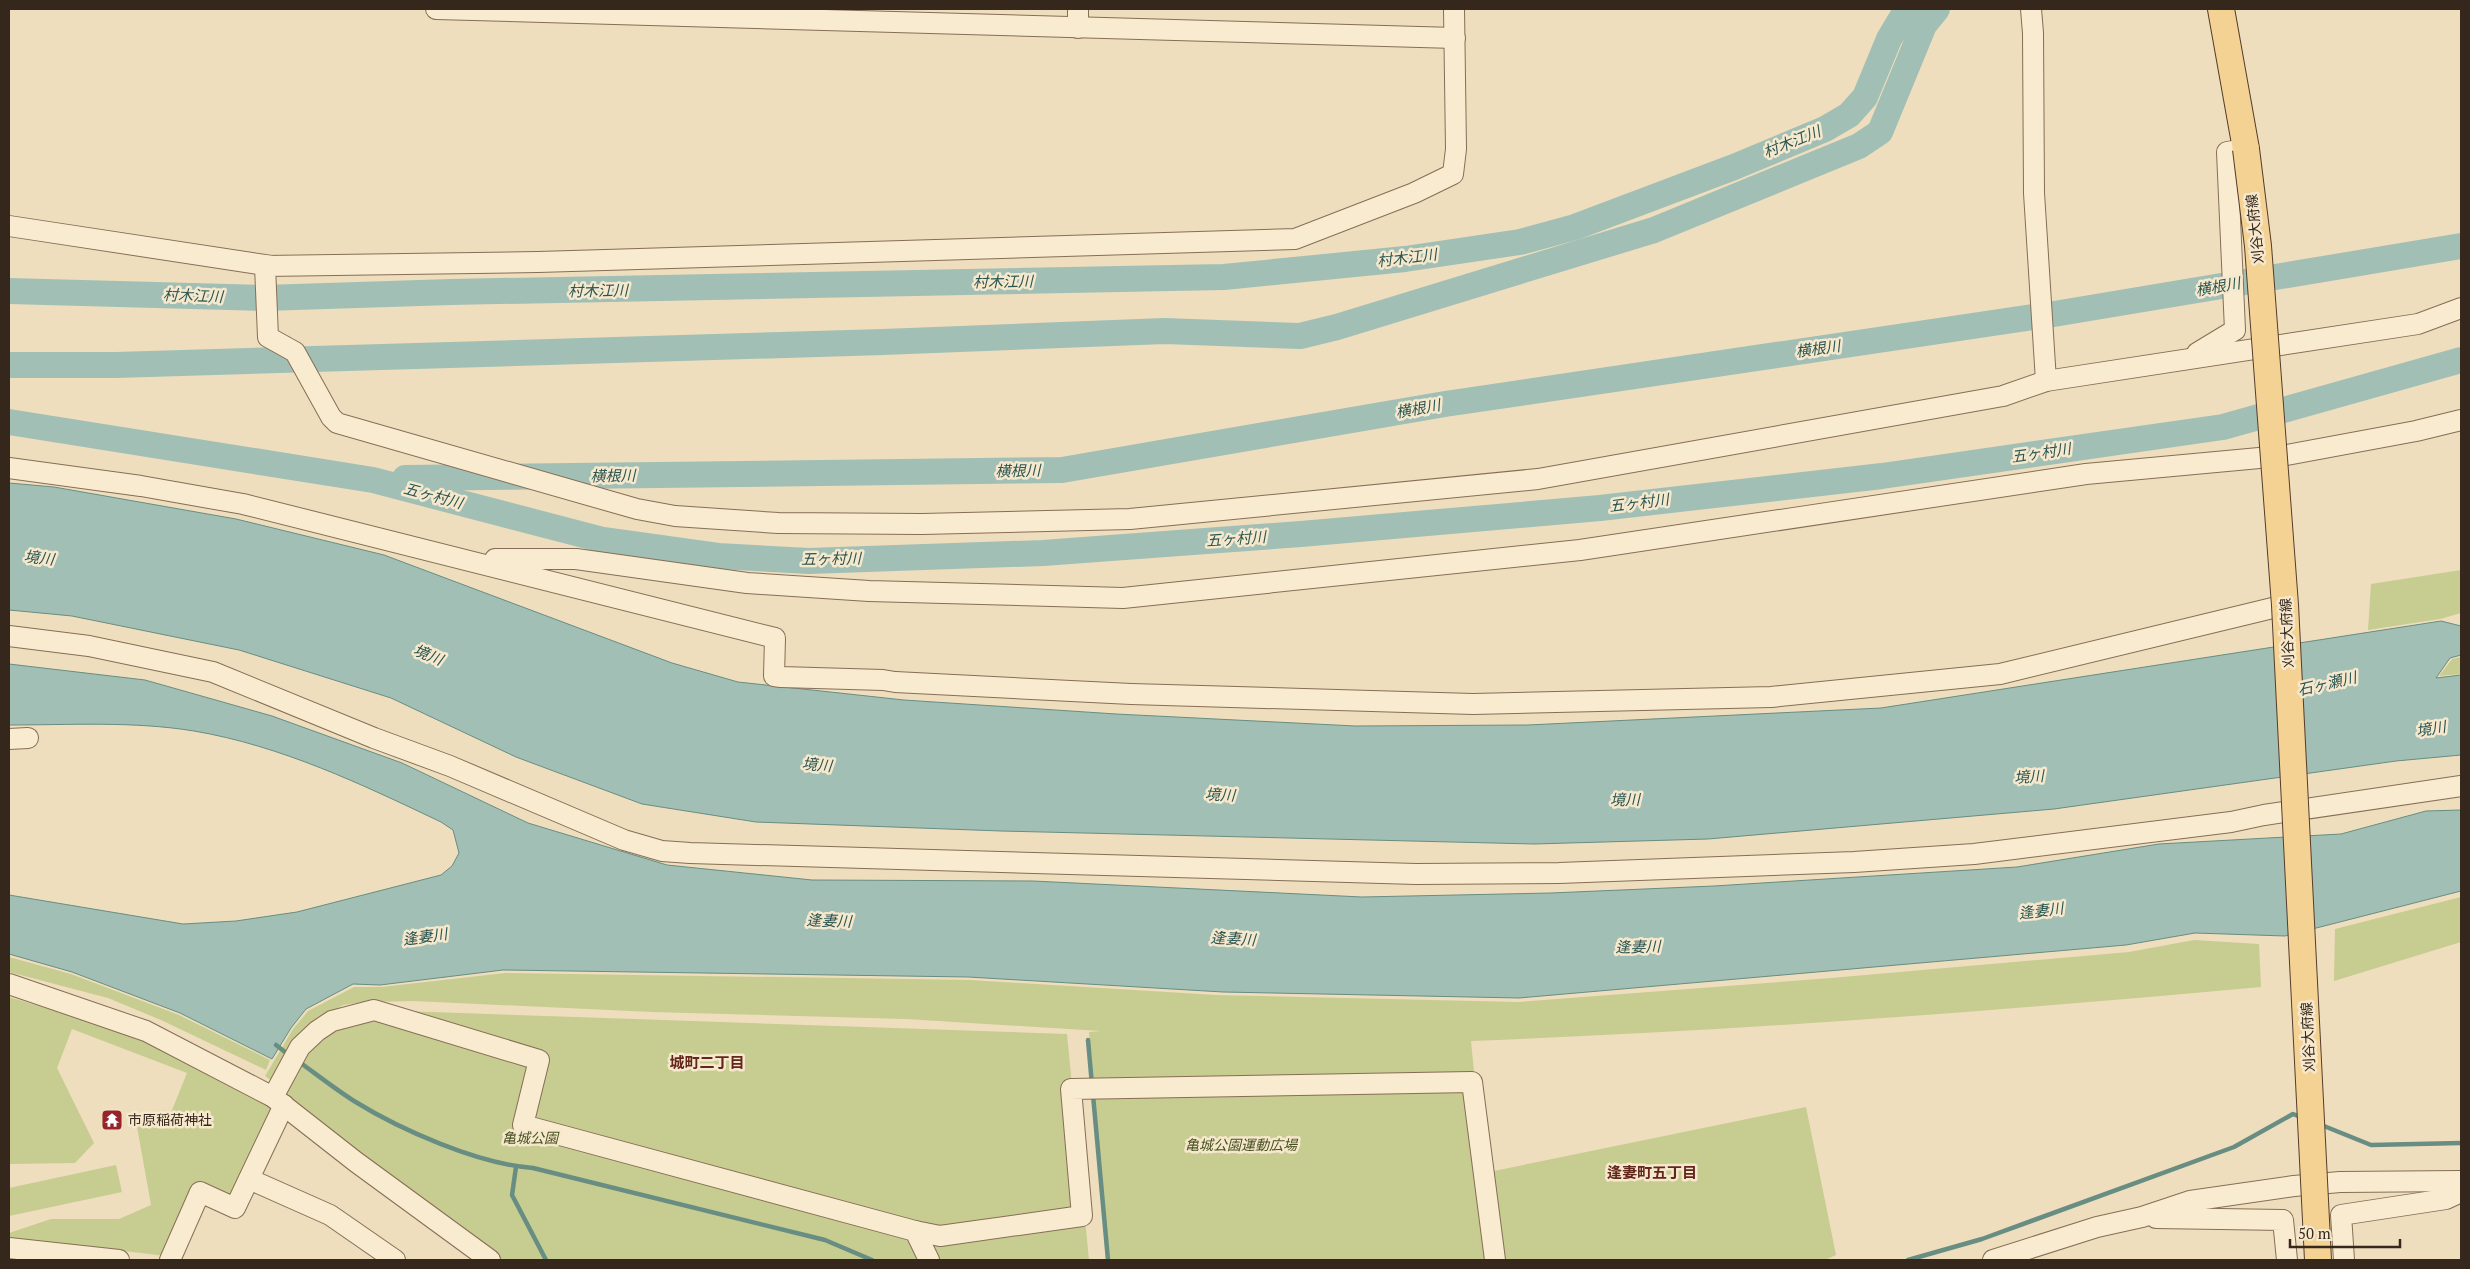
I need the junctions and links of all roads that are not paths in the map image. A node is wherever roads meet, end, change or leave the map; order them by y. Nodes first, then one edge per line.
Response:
1 (436, 9) edge
2 (1454, 9) edge
3 (2031, 9) edge
4 (2221, 9) edge
5 (533, 10) edge
6 (1078, 18) edge
7 (1454, 38) junction
8 (2246, 149) junction
9 (9, 226) edge
10 (272, 266) junction
11 (2461, 308) edge
12 (2188, 359) junction
13 (2046, 381) junction
14 (2461, 420) edge
15 (9, 468) edge
16 (464, 558) junction
17 (2285, 605) junction
18 (9, 636) edge
19 (2461, 786) edge
20 (9, 984) edge
21 (278, 1101) junction
22 (249, 1179) junction
23 (2461, 1181) edge
24 (2461, 1192) edge
25 (2142, 1217) junction
26 (915, 1231) junction
27 (9, 1248) edge
28 (92, 1258) edge
29 (119, 1260) edge
30 (170, 1260) edge
31 (395, 1260) edge
32 (490, 1260) edge
33 (929, 1260) edge
34 (1495, 1260) edge
35 (1993, 1260) edge
36 (2286, 1260) edge
37 (2318, 1260) edge
38 (2344, 1260) edge

1 - 5 street
2 - 7 street
3 - 13 street
4 - 8 main road, 刈谷大府線
5 - 6 street
6 - 7 street
7 - 10 street
8 - 12 street
8 - 17 main road, 刈谷大府線, bridge
9 - 10 street
10 - 13 street
11 - 12 street
12 - 13 street
14 - 16 street
15 - 16 street
16 - 17 street
17 - 37 main road, 刈谷大府線, bridge
18 - 19 street
20 - 21 street
21 - 22 street
21 - 26 street
21 - 32 street
22 - 30 street
22 - 31 street
23 - 25 street
24 - 38 street
25 - 35 street
25 - 36 street
26 - 33 street
26 - 34 street
27 - 28 street
28 - 29 street

